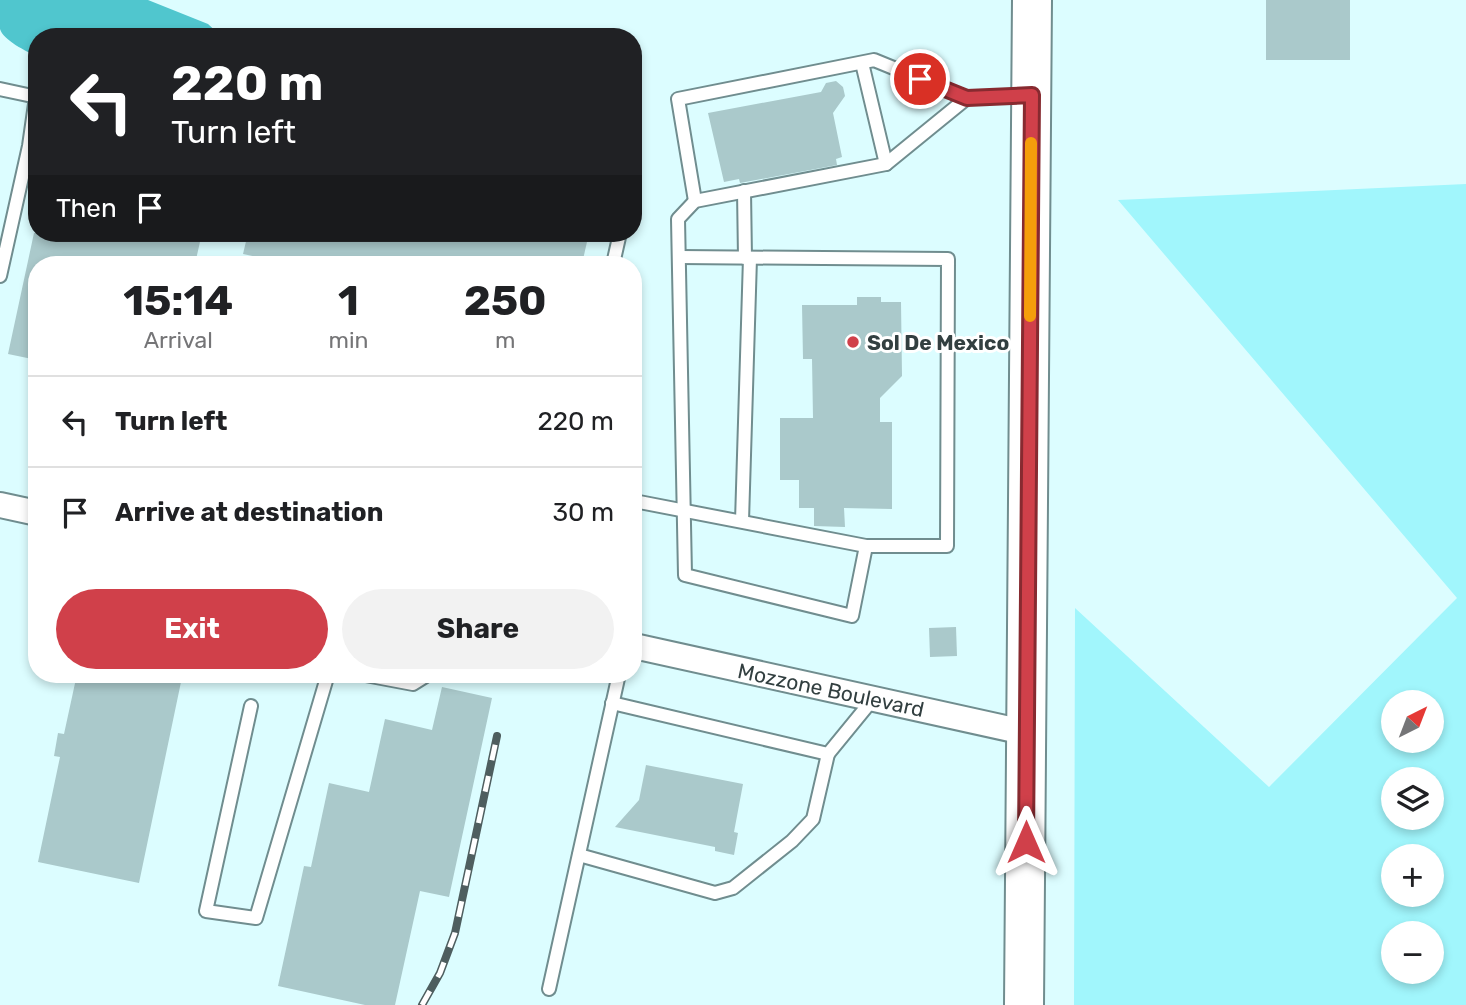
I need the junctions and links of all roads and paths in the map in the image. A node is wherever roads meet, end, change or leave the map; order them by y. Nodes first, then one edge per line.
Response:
1 (1032, 0) edge
2 (862, 62) junction
3 (0, 89) edge
4 (28, 95) edge
5 (1032, 95) junction
6 (967, 98) junction
7 (28, 150) edge
8 (886, 164) junction
9 (744, 191) junction
10 (695, 201) junction
11 (680, 257) junction
12 (747, 258) junction
13 (0, 276) edge
14 (642, 502) edge
15 (0, 505) edge
16 (683, 510) junction
17 (28, 511) edge
18 (741, 521) junction
19 (866, 546) junction
20 (642, 648) edge
21 (325, 683) edge
22 (617, 683) edge
23 (873, 699) junction
24 (612, 703) junction
25 (251, 706) dead end
26 (1028, 733) junction
27 (828, 754) junction
28 (579, 855) junction
29 (549, 989) dead end
30 (1024, 1005) edge

1 - 5 main road
2 - 6 lane
2 - 8 lane
2 - 10 lane
3 - 4 lane
5 - 6 lane
5 - 26 main road
6 - 8 lane
7 - 13 lane
8 - 9 lane
9 - 10 lane
9 - 12 lane
10 - 11 lane
11 - 12 lane
11 - 16 lane
12 - 18 lane
12 - 19 lane
14 - 16 lane
15 - 17 street
16 - 18 lane
16 - 19 lane
18 - 19 lane
20 - 23 street, Mozzone Boulevard
21 - 25 lane
22 - 24 lane
23 - 26 street, Mozzone Boulevard
23 - 27 lane
24 - 27 lane
24 - 28 lane
26 - 30 main road
27 - 28 lane
28 - 29 lane

